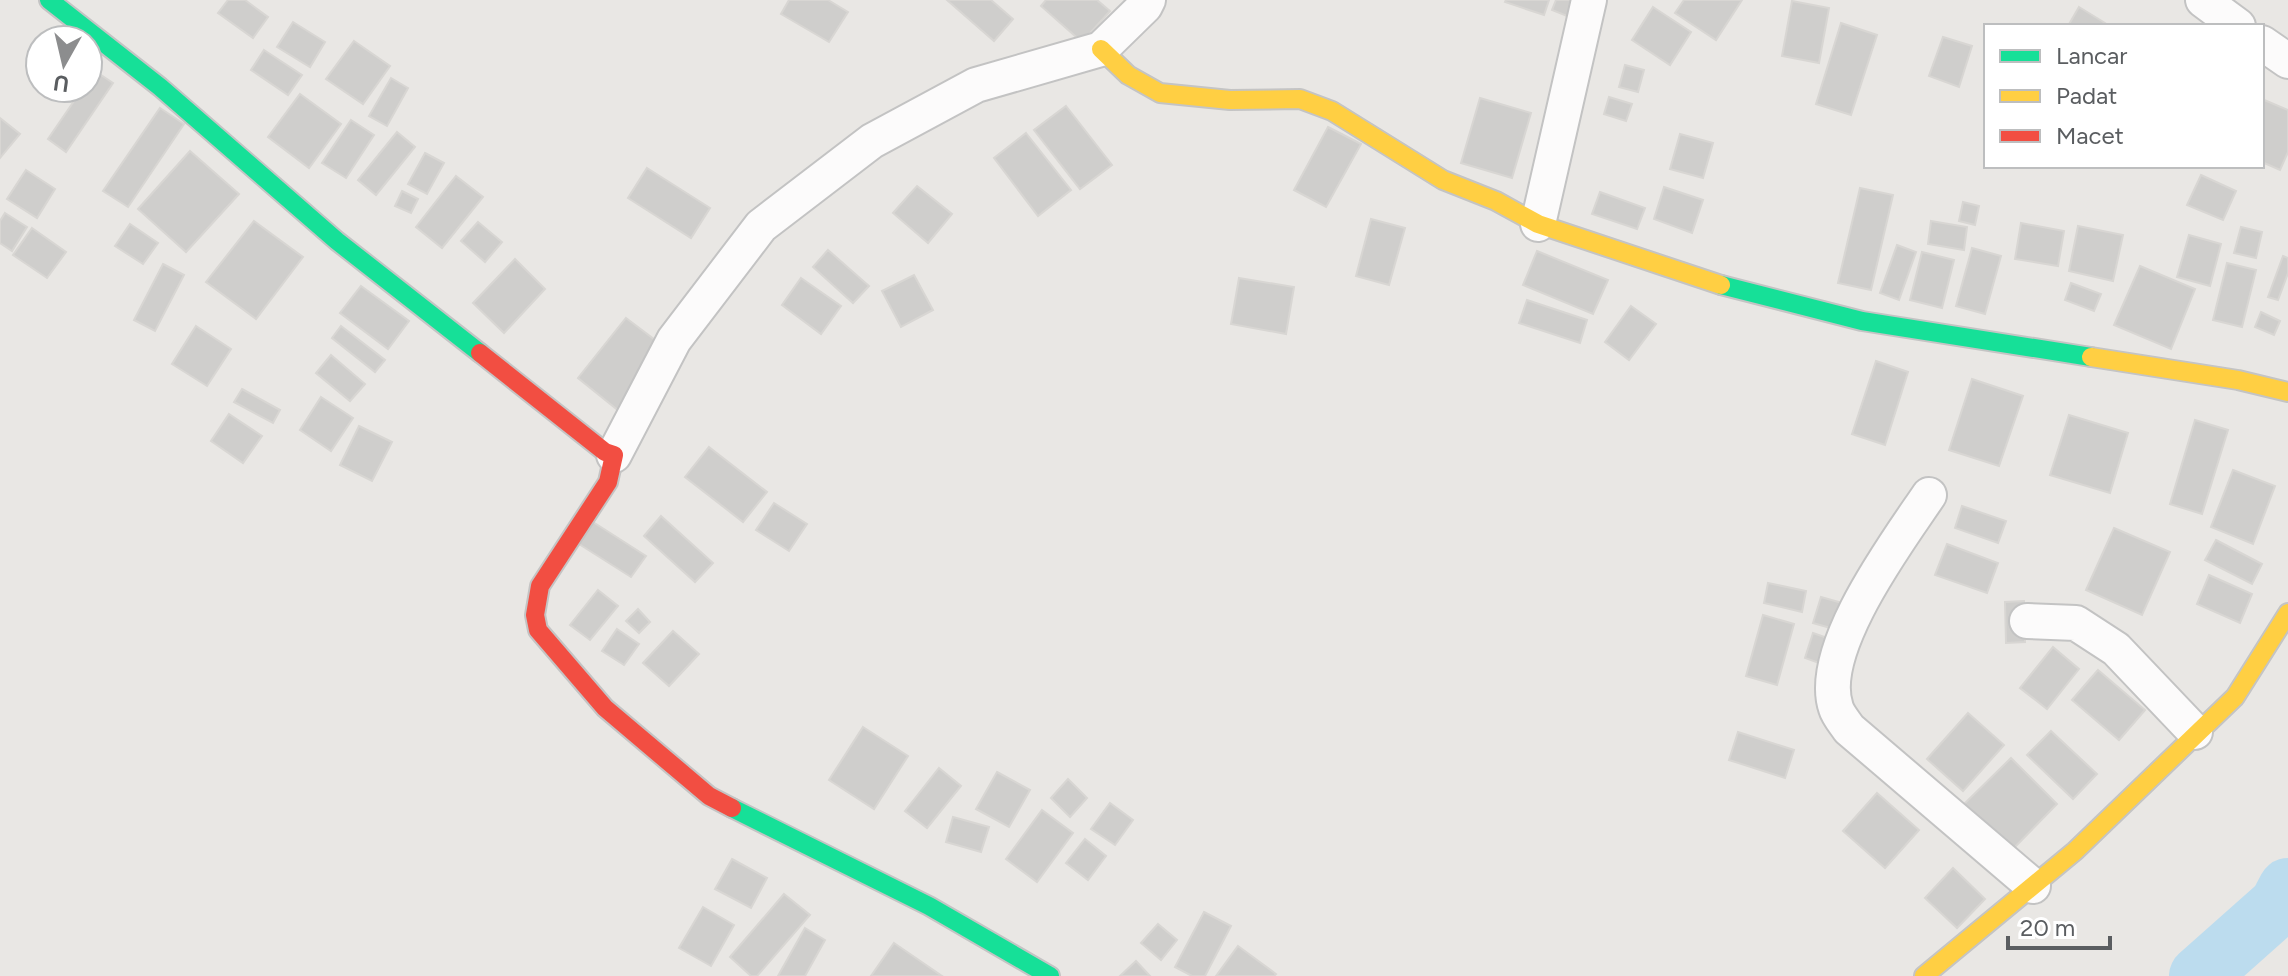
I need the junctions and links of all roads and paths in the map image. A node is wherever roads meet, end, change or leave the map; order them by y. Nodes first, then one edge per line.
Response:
1 (49, 0) edge
2 (1148, 0) edge
3 (1589, 0) edge
4 (2203, 0) edge
5 (2235, 24) edge
6 (2264, 44) edge
7 (1101, 49) junction
8 (2288, 61) edge
9 (1538, 224) junction
10 (2288, 392) edge
11 (614, 455) junction
12 (1929, 495) dead end
13 (2288, 613) edge
14 (2027, 621) dead end
15 (2195, 732) junction
16 (2033, 886) junction
17 (1050, 976) edge
18 (1924, 976) edge

1 - 11 street
2 - 7 street
3 - 9 street
4 - 5 street
6 - 8 street
7 - 9 street
7 - 11 street
9 - 10 street
11 - 17 street
12 - 16 street
13 - 15 street
14 - 15 street
15 - 16 street
16 - 18 street

